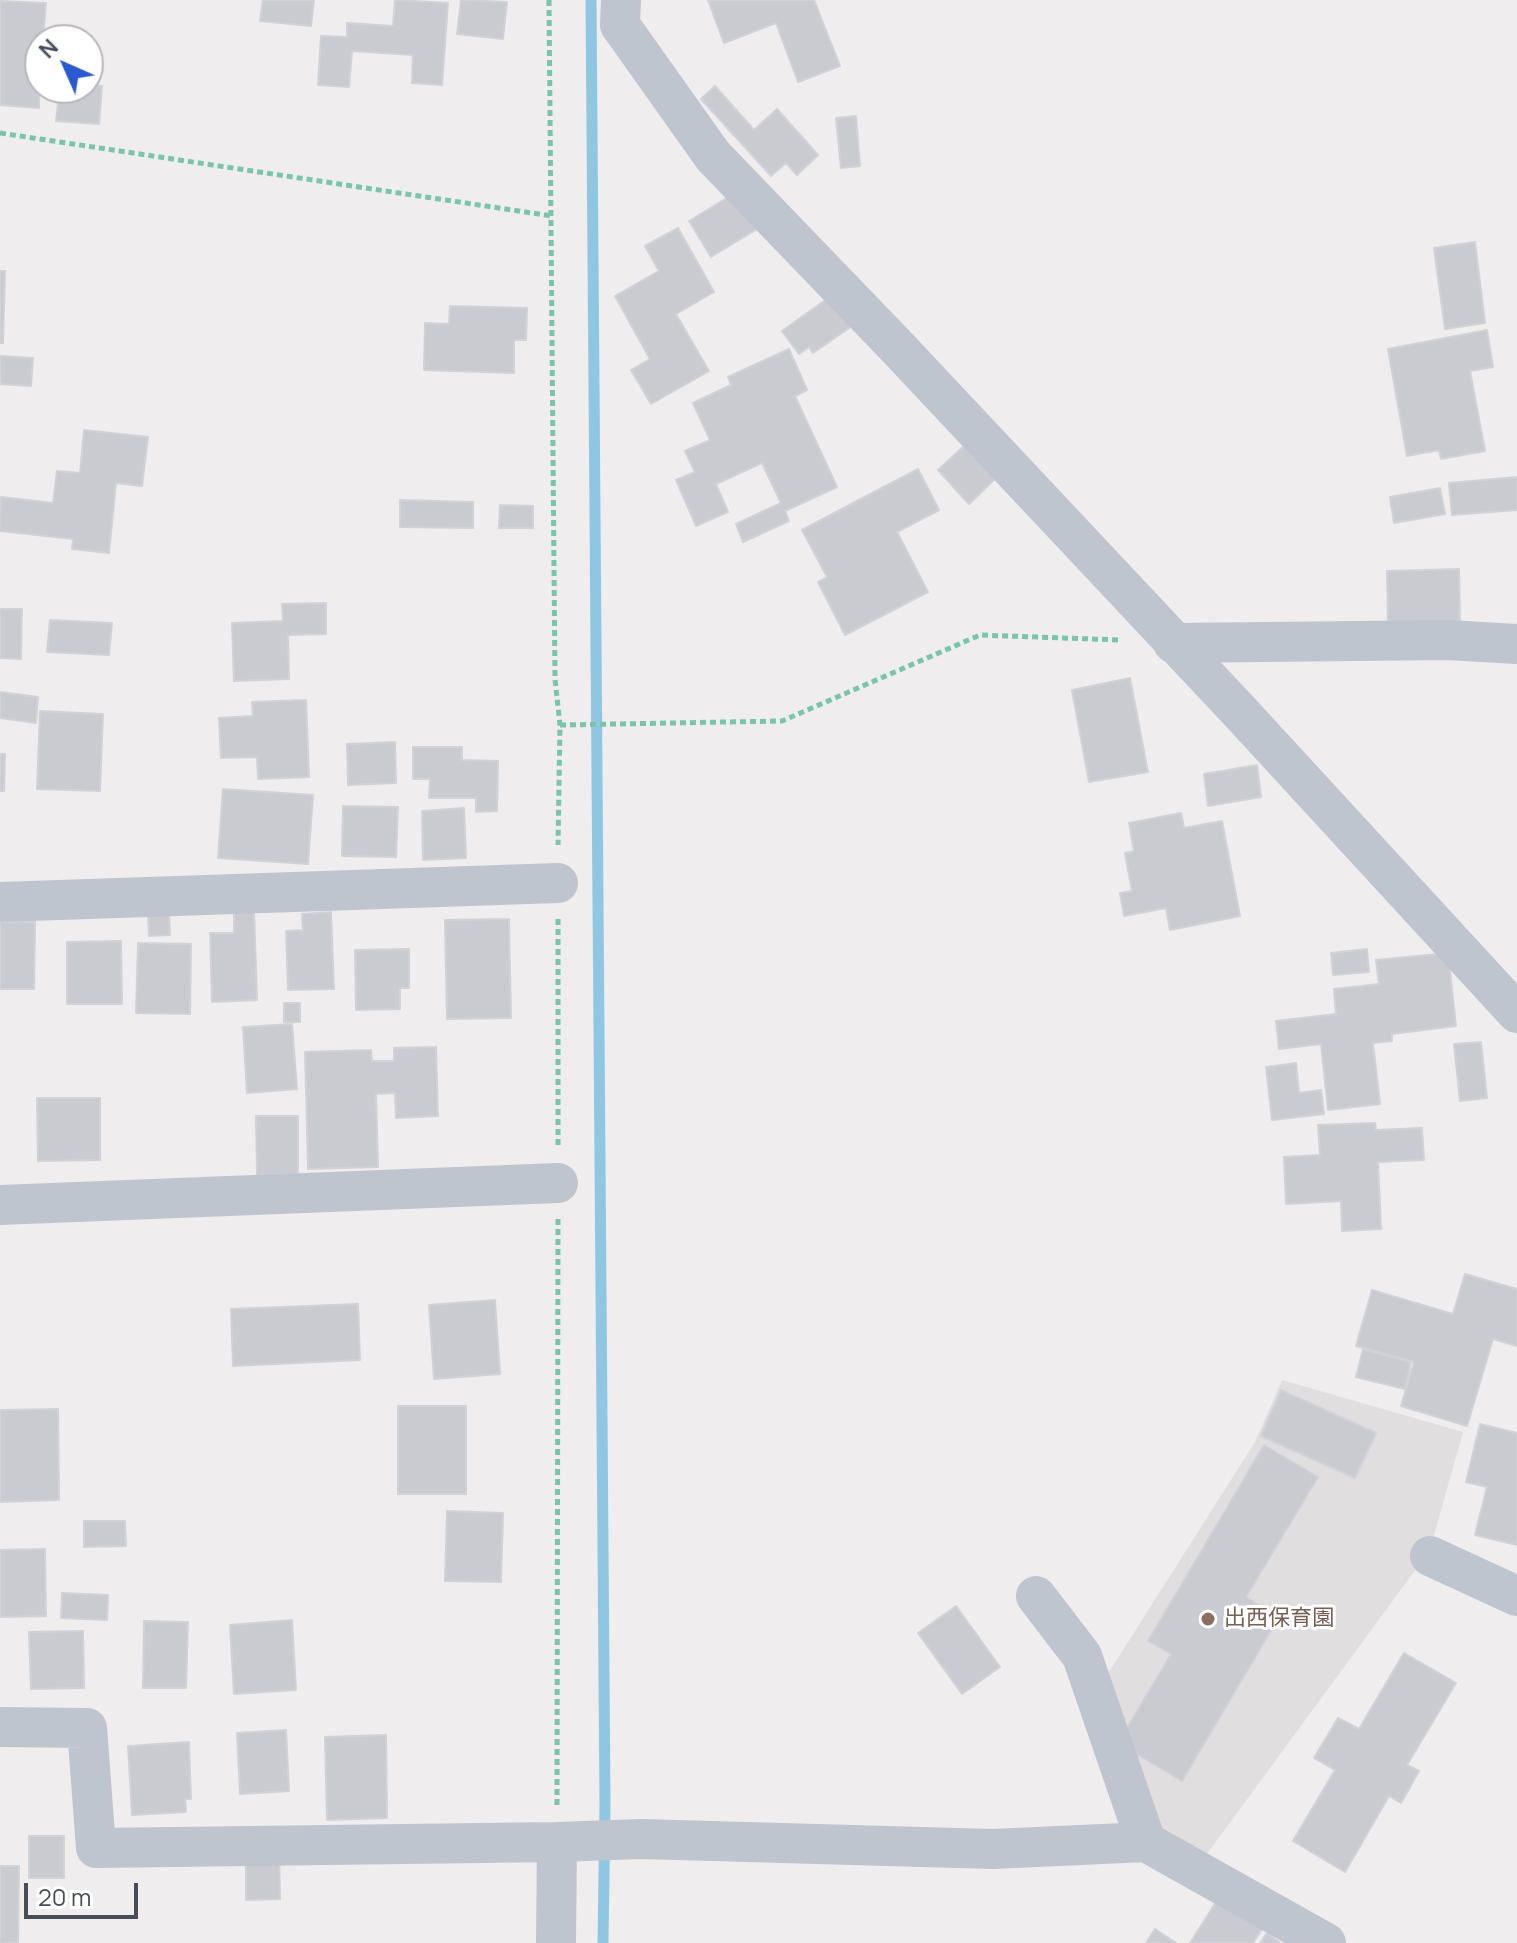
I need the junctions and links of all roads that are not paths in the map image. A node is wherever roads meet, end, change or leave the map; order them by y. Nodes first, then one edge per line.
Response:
1 (621, 0) edge
2 (1173, 643) junction
3 (1517, 644) edge
4 (558, 883) dead end
5 (0, 902) edge
6 (1517, 1013) edge
7 (558, 1183) dead end
8 (0, 1205) edge
9 (1430, 1556) dead end
10 (1036, 1596) dead end
11 (1517, 1596) edge
12 (0, 1727) edge
13 (557, 1842) junction
14 (1146, 1842) junction
15 (556, 1943) edge
16 (1326, 1943) edge

1 - 2 street
2 - 3 street
2 - 6 street
4 - 5 street
7 - 8 street
9 - 11 street
10 - 14 street
12 - 13 street
13 - 14 street
13 - 15 street
14 - 16 street

